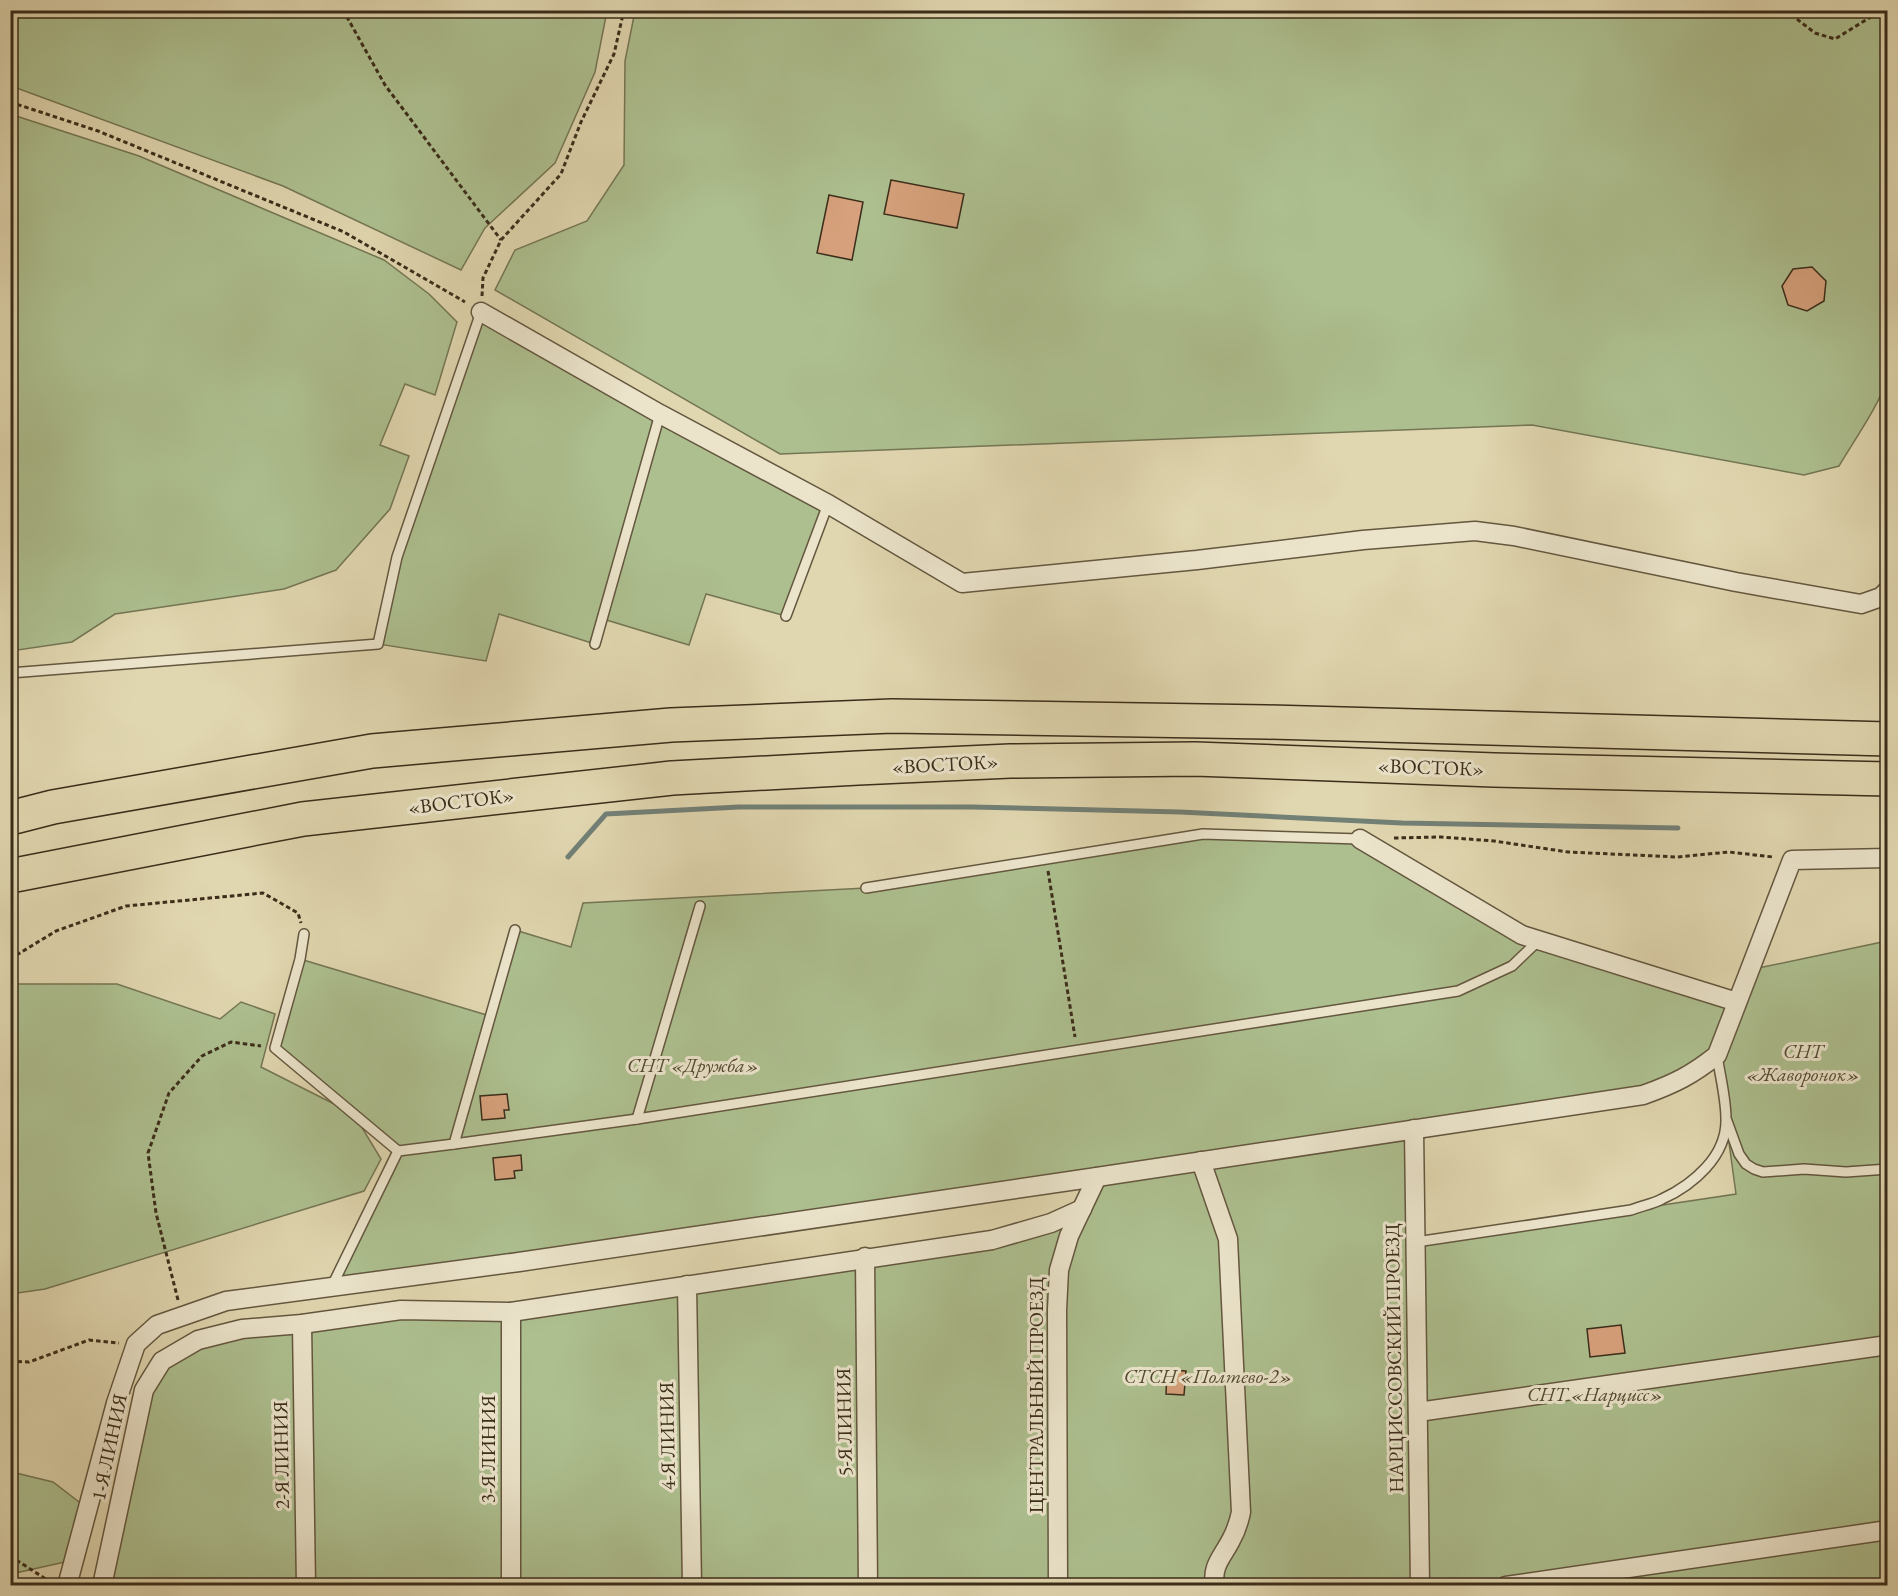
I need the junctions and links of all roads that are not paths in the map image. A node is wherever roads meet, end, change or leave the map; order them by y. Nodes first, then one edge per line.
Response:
1 (481, 312) joint
2 (660, 414) junction
3 (828, 504) junction
4 (1887, 590) edge
5 (786, 616) dead end
6 (595, 644) dead end
7 (10, 673) edge
8 (1887, 739) edge
9 (1887, 779) edge
10 (10, 818) edge
11 (1360, 839) joint
12 (1887, 858) edge
13 (10, 876) edge
14 (866, 888) dead end
15 (700, 906) dead end
16 (515, 930) dead end
17 (304, 934) road end
18 (1539, 940) junction
19 (1737, 1002) junction
20 (1717, 1054) junction
21 (637, 1119) junction
22 (1727, 1121) junction
23 (1414, 1129) junction
24 (454, 1144) junction
25 (398, 1151) junction
26 (1201, 1161) junction
27 (1887, 1169) edge
28 (1097, 1177) junction
29 (1082, 1209) junction
30 (1416, 1242) junction
31 (865, 1257) junction
32 (687, 1285) junction
33 (331, 1288) junction
34 (511, 1312) junction
35 (302, 1324) junction
36 (1887, 1345) edge
37 (1418, 1412) junction
38 (1887, 1530) edge
39 (67, 1586) edge
40 (102, 1586) edge
41 (306, 1586) edge
42 (511, 1586) edge
43 (692, 1586) edge
44 (868, 1586) edge
45 (1058, 1586) edge
46 (1215, 1586) edge
47 (1420, 1586) edge
48 (1506, 1586) edge

1 - 2 street
1 - 7 lane
2 - 3 street
2 - 6 lane
3 - 4 street
3 - 5 lane
8 - 10 highway, «ВОСТОК»
9 - 13 highway, «ВОСТОК»
11 - 14 lane
11 - 18 street
12 - 19 street
15 - 21 lane
16 - 24 lane
17 - 25 lane
18 - 19 street
18 - 21 lane
19 - 20 street
20 - 22 lane
20 - 23 street
21 - 24 lane
22 - 27 lane
22 - 30 lane
23 - 26 street
23 - 30 street, НАРЦИССОВСКИЙ ПРОЕЗД
24 - 25 lane
25 - 33 lane
26 - 28 street
26 - 46 street
28 - 29 street, ЦЕНТРАЛЬНЫЙ ПРОЕЗД
28 - 33 street
29 - 31 street, 1-Я ЛИНИЯ
29 - 45 street, ЦЕНТРАЛЬНЫЙ ПРОЕЗД
30 - 37 street, НАРЦИССОВСКИЙ ПРОЕЗД
31 - 32 street, 1-Я ЛИНИЯ
31 - 44 street, 5-Я ЛИНИЯ
32 - 34 street, 1-Я ЛИНИЯ
32 - 43 street, 4-Я ЛИНИЯ
33 - 39 street
34 - 35 street, 1-Я ЛИНИЯ
34 - 42 street, 3-Я ЛИНИЯ
35 - 40 street, 1-Я ЛИНИЯ
35 - 41 street, 2-Я ЛИНИЯ
36 - 37 street
37 - 47 street, НАРЦИССОВСКИЙ ПРОЕЗД
38 - 48 street

